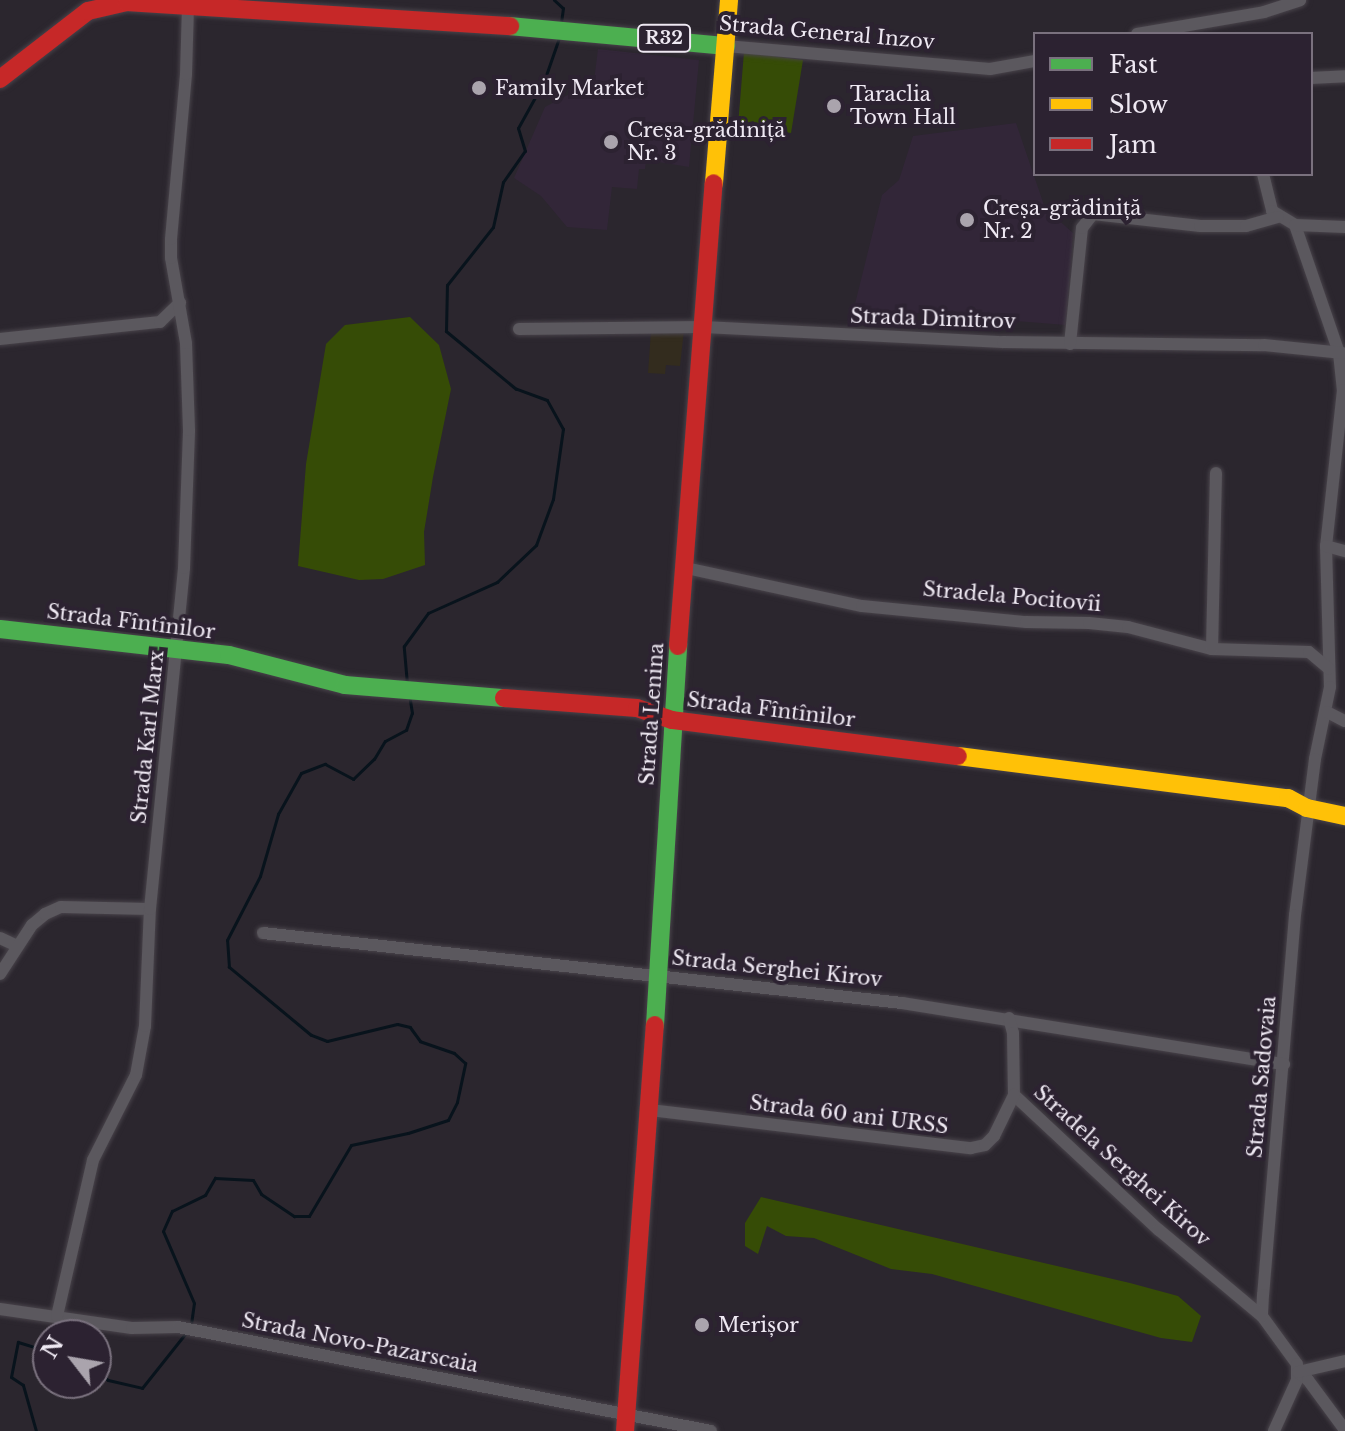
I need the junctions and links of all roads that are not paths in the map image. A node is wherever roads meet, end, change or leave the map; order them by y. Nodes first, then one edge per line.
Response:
1 (729, 0) edge
2 (1300, 0) edge
3 (188, 5) junction
4 (91, 6) edge
5 (1219, 28) edge
6 (1164, 32) edge
7 (726, 46) junction
8 (1033, 61) edge
9 (1345, 76) edge
10 (1313, 78) edge
11 (0, 79) edge
12 (1263, 176) edge
13 (1278, 217) junction
14 (1295, 225) junction
15 (1345, 227) edge
16 (180, 303) junction
17 (704, 327) junction
18 (519, 329) dead end
19 (0, 339) edge
20 (1070, 344) junction
21 (1342, 353) edge
22 (1216, 473) dead end
23 (1326, 546) junction
24 (1345, 551) edge
25 (686, 568) junction
26 (0, 629) edge
27 (1212, 649) junction
28 (178, 651) junction
29 (1329, 669) junction
30 (1327, 712) junction
31 (672, 720) junction
32 (1345, 721) edge
33 (1307, 808) junction
34 (1345, 816) edge
35 (150, 909) junction
36 (263, 933) dead end
37 (0, 938) edge
38 (17, 946) junction
39 (0, 974) edge
40 (656, 975) junction
41 (1009, 1018) junction
42 (1284, 1064) junction
43 (1014, 1095) junction
44 (650, 1110) junction
45 (0, 1309) edge
46 (57, 1316) junction
47 (1262, 1316) junction
48 (1345, 1361) edge
49 (1298, 1372) junction
50 (626, 1423) edge
51 (1345, 1430) edge
52 (711, 1431) edge
53 (1274, 1431) edge

1 - 7 street, Strada Lenina
2 - 5 street
3 - 4 street, Strada General Inzov / R32
3 - 7 street, Strada General Inzov / R32
3 - 16 street, Strada Karl Marx
4 - 11 street, R32
5 - 6 street
7 - 8 street, Strada General Inzov
7 - 17 street, Strada Lenina
9 - 10 street
12 - 13 street
13 - 14 street
13 - 20 street
14 - 15 street
14 - 21 street, Strada Sadovaia
16 - 19 street
16 - 28 street, Strada Karl Marx
17 - 18 street, Strada Dimitrov
17 - 20 street, Strada Dimitrov
17 - 25 street, Strada Lenina
20 - 21 street, Strada Dimitrov
21 - 23 street, Strada Sadovaia
22 - 27 street
23 - 24 street
23 - 29 street, Strada Sadovaia
25 - 27 street, Stradela Pocitovîi
25 - 31 street, Strada Lenina
26 - 28 street, Strada Fîntînilor
27 - 29 street, Stradela Pocitovîi
28 - 31 street, Strada Fîntînilor
28 - 35 street, Strada Karl Marx
29 - 30 street, Strada Sadovaia
30 - 32 street
30 - 33 street, Strada Sadovaia
31 - 33 street, Strada Fîntînilor
31 - 40 street, Strada Lenina
33 - 34 street, Strada Fîntînilor
33 - 42 street, Strada Sadovaia
35 - 38 street
35 - 46 street, Strada Karl Marx
36 - 40 street, Strada Serghei Kirov
37 - 38 street
38 - 39 street
40 - 41 street, Strada Serghei Kirov
40 - 44 street, Strada Lenina
41 - 42 street, Strada Serghei Kirov
41 - 43 street, Stradela Serghei Kirov
42 - 47 street, Strada Sadovaia
43 - 44 street, Strada 60 ani URSS
43 - 47 street, Stradela Serghei Kirov
44 - 50 street, Strada Lenina
45 - 46 street, Strada Novo-Pazarscaia
46 - 50 street, Strada Novo-Pazarscaia
47 - 49 street
48 - 49 street
49 - 51 street
49 - 53 street
50 - 52 street, Strada Novo-Pazarscaia

